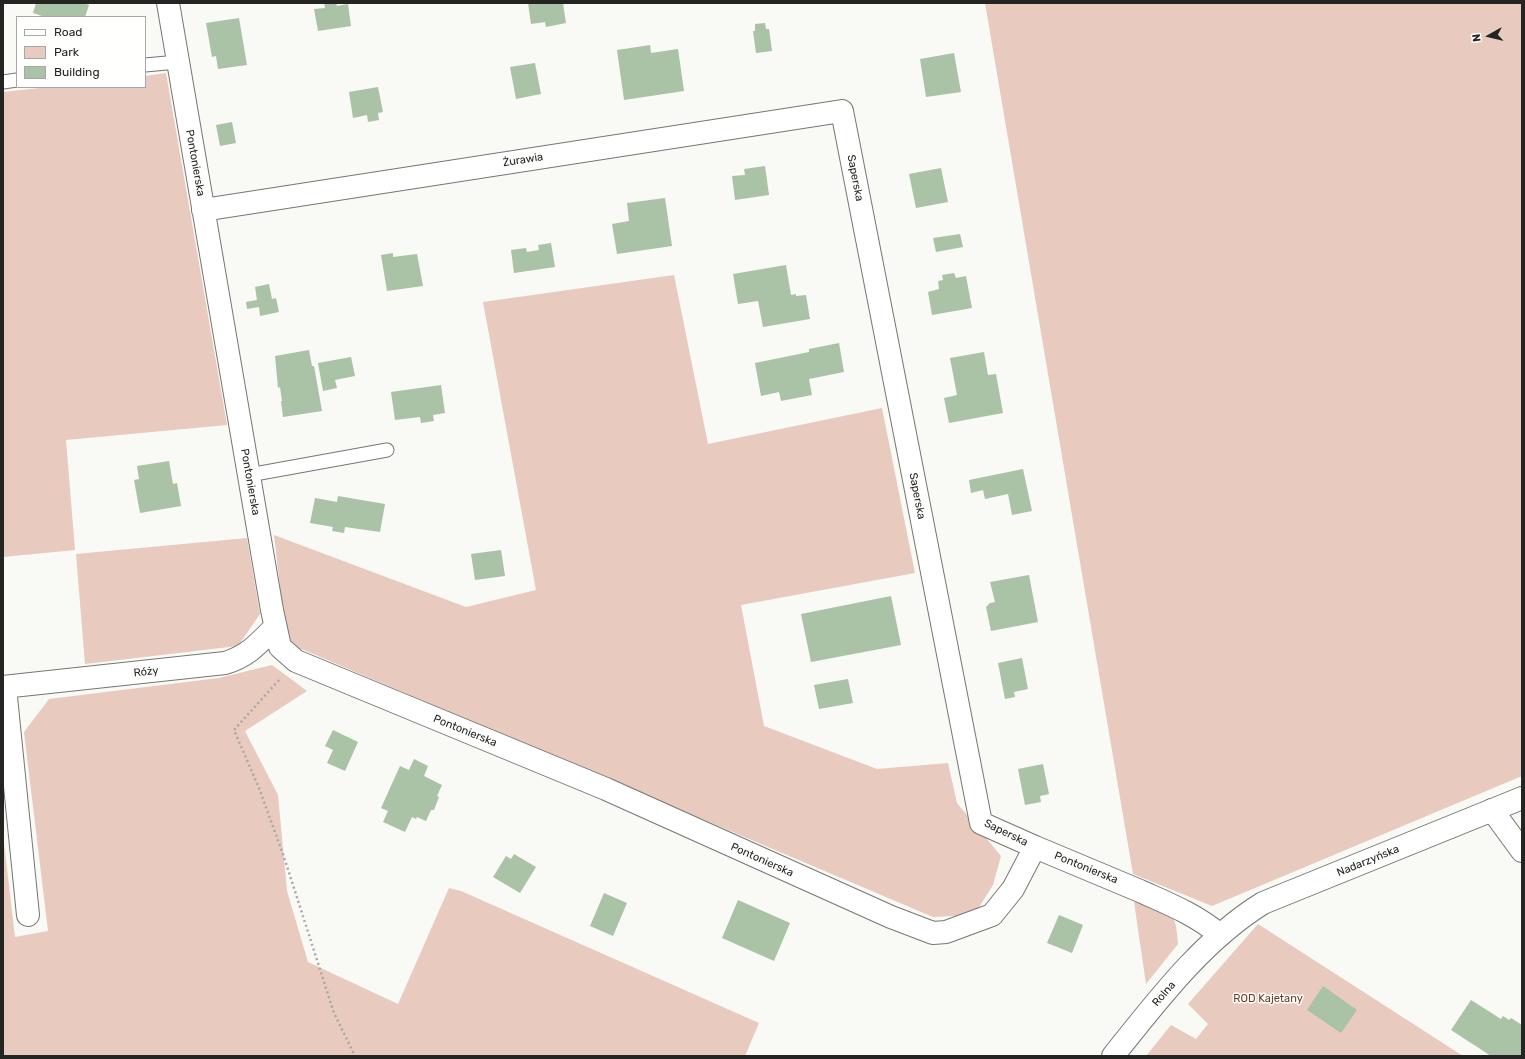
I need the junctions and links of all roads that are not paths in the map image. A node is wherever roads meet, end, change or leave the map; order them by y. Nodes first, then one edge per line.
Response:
1 (168, 3) edge
2 (178, 62) junction
3 (146, 65) edge
4 (16, 80) edge
5 (3, 82) edge
6 (842, 111) joint
7 (203, 210) junction
8 (387, 450) dead end
9 (249, 474) junction
10 (276, 627) junction
11 (4, 687) edge
12 (1522, 798) edge
13 (1492, 810) junction
14 (1035, 847) junction
15 (1522, 851) edge
16 (28, 914) dead end
17 (1220, 935) junction
18 (1113, 1056) edge

1 - 2 street, Pontonierska
2 - 3 lane
2 - 7 street, Pontonierska
4 - 5 lane
6 - 7 street, Żurawia
6 - 14 street, Saperska
7 - 9 street, Pontonierska
8 - 9 lane
9 - 10 street, Pontonierska
10 - 11 street, Róży
10 - 14 street, Pontonierska
11 - 16 street, Róży
12 - 13 street, Nadarzyńska
13 - 15 street
13 - 17 street, Nadarzyńska
14 - 17 street, Pontonierska
17 - 18 street, Rolna

